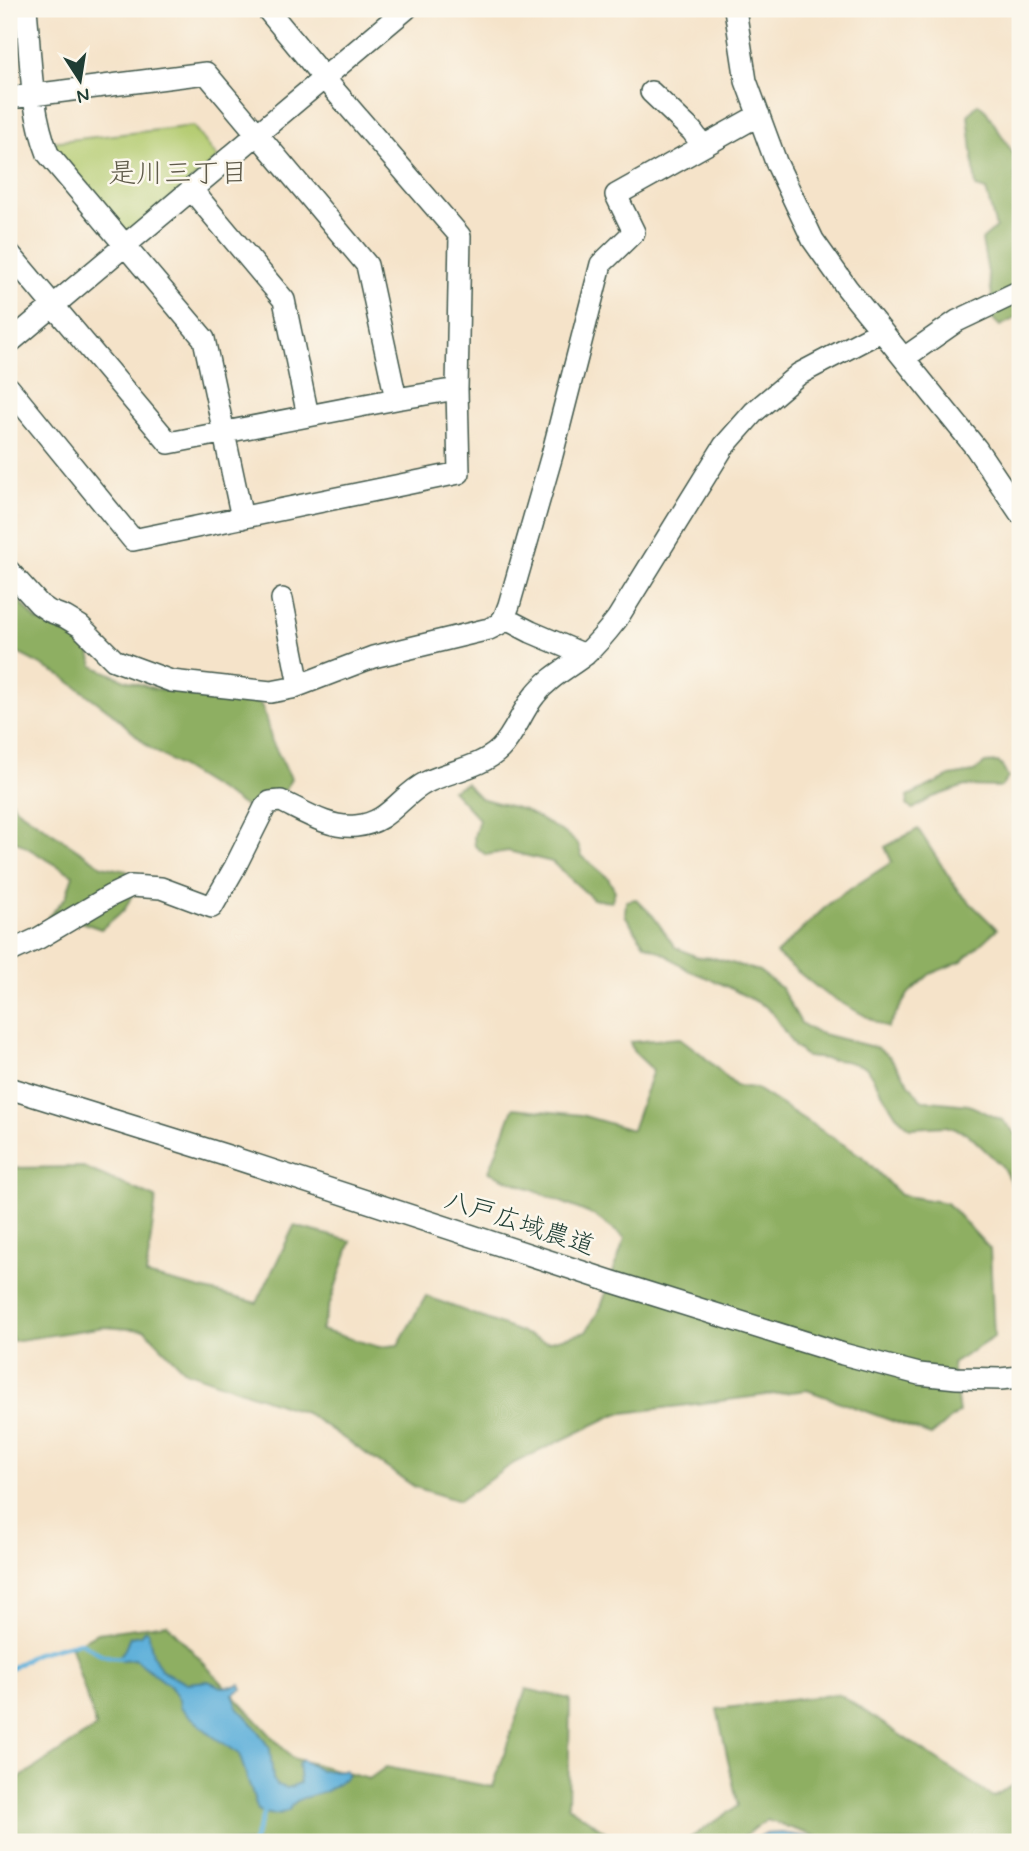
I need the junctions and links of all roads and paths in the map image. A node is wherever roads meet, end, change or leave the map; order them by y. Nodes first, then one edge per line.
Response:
1 (26, 9) edge
2 (267, 9) edge
3 (406, 9) edge
4 (735, 9) edge
5 (323, 77) junction
6 (651, 92) dead end
7 (34, 95) junction
8 (9, 98) edge
9 (759, 115) junction
10 (258, 134) junction
11 (703, 146) junction
12 (191, 189) junction
13 (124, 245) junction
14 (9, 253) edge
15 (1020, 291) edge
16 (52, 306) junction
17 (881, 331) junction
18 (9, 343) edge
19 (904, 358) junction
20 (9, 388) edge
21 (457, 389) junction
22 (396, 399) junction
23 (308, 416) junction
24 (225, 434) junction
25 (1020, 513) edge
26 (242, 518) junction
27 (9, 571) edge
28 (282, 599) dead end
29 (504, 618) junction
30 (585, 655) junction
31 (299, 685) junction
32 (9, 953) edge
33 (9, 1088) edge
34 (1020, 1377) edge

1 - 7 street
2 - 5 street
3 - 5 street
4 - 9 street
5 - 10 street
5 - 21 street
6 - 11 street
7 - 8 street
7 - 10 street
7 - 13 street
9 - 11 street
9 - 17 street
10 - 12 street
10 - 22 street
11 - 29 street
12 - 13 street
12 - 23 street
13 - 16 street
13 - 24 street
14 - 16 street
15 - 19 street
16 - 18 street
16 - 24 street
17 - 19 street
17 - 30 street
19 - 25 street
20 - 26 street
21 - 22 street
21 - 26 street
22 - 23 street
23 - 24 street
24 - 26 street
27 - 31 street
28 - 31 street
29 - 30 street
29 - 31 street
30 - 32 street
33 - 34 street, 八戸広域農道

